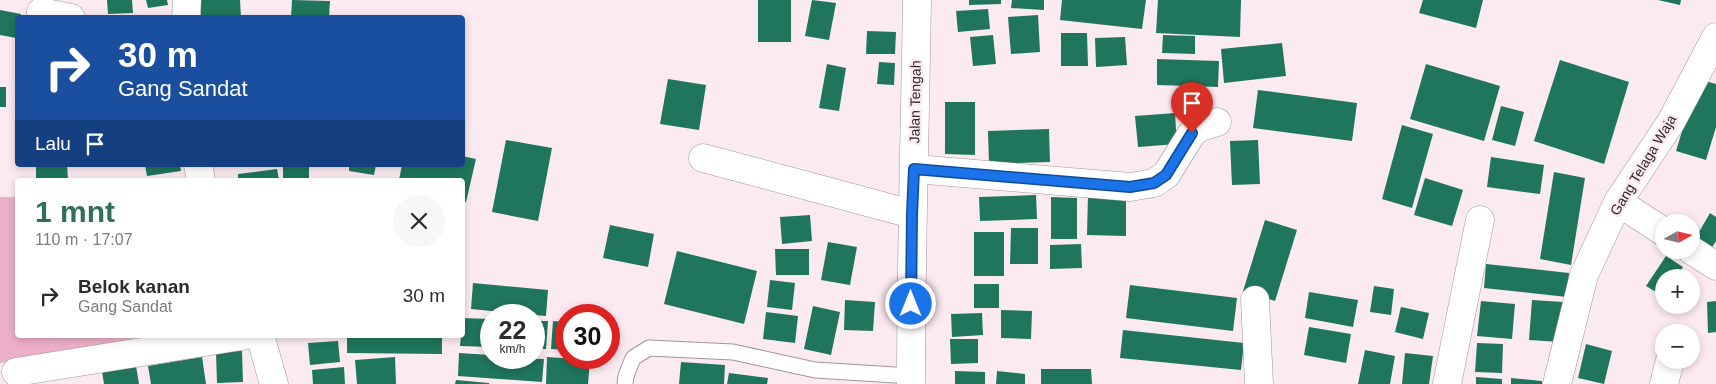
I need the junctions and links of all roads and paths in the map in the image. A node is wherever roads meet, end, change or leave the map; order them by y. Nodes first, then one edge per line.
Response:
1 (187, 0) edge
2 (917, 0) edge
3 (41, 12) dead end
4 (56, 15) edge
5 (186, 15) edge
6 (1716, 37) edge
7 (1217, 122) dead end
8 (703, 158) dead end
9 (914, 169) junction
10 (1618, 202) junction
11 (912, 214) junction
12 (1480, 220) dead end
13 (1655, 226) edge
14 (1700, 256) edge
15 (1716, 266) edge
16 (1254, 300) dead end
17 (229, 338) edge
18 (261, 338) edge
19 (1668, 369) edge
20 (16, 372) dead end
21 (910, 380) edge
22 (274, 384) edge
23 (625, 384) edge
24 (1259, 384) edge
25 (1447, 384) edge
26 (1557, 384) edge
27 (1664, 384) edge

1 - 5 street
2 - 9 street, Jalan Tengah
3 - 4 street
6 - 10 street, Gang Telaga Waja
7 - 9 street
8 - 11 street
9 - 11 street, Jalan Tengah
10 - 13 street
10 - 26 street, Gang Telaga Waja
11 - 21 street, Jalan Tengah
12 - 25 street
14 - 15 street
16 - 24 street
17 - 20 street
18 - 22 street
19 - 27 street
21 - 23 lane

